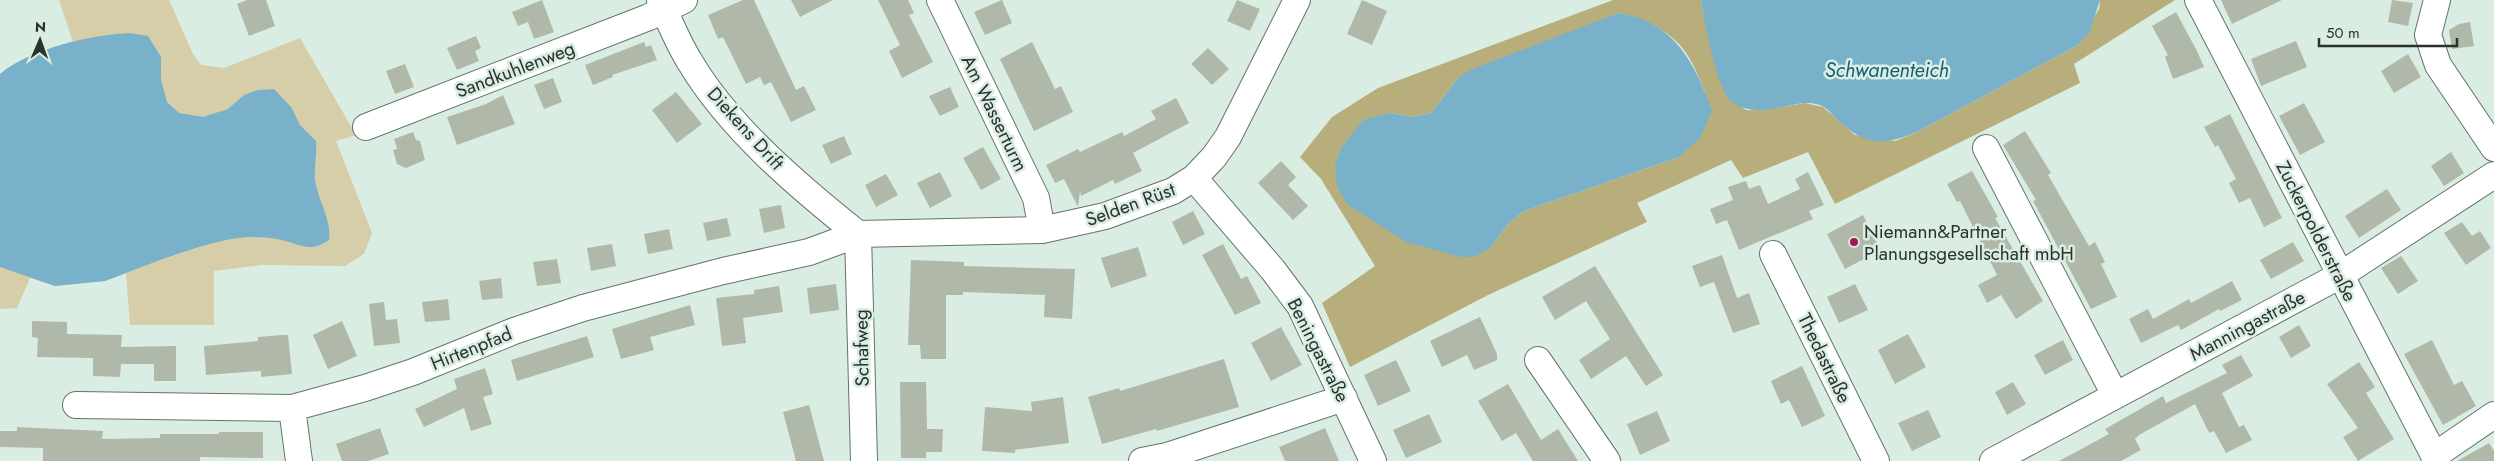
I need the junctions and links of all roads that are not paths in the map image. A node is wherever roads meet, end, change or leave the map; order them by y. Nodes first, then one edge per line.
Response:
1 (940, 0) edge
2 (1298, 0) edge
3 (2198, 0) edge
4 (2437, 0) edge
5 (669, 3) edge
6 (366, 127) dead end
7 (1986, 148) dead end
8 (2494, 148) edge
9 (2494, 175) edge
10 (1194, 178) junction
11 (1042, 230) junction
12 (858, 234) junction
13 (1773, 254) dead end
14 (2339, 276) junction
15 (1538, 360) dead end
16 (2115, 395) junction
17 (1344, 398) junction
18 (76, 406) dead end
19 (292, 408) junction
20 (2494, 415) edge
21 (2000, 459) edge
22 (2436, 459) edge
23 (300, 461) edge
24 (864, 461) edge
25 (1142, 461) edge
26 (1373, 461) edge
27 (1607, 461) edge
28 (1876, 461) edge

1 - 11 street, Am Wasserturm
2 - 10 street, Selden Rüst
3 - 14 street, Zuckerpolderstraße
4 - 8 street
5 - 6 street, Sandkuhlenweg
5 - 12 street, Diekens Drift
7 - 16 street
9 - 14 street, Manningastraße
10 - 11 street, Selden Rüst
10 - 17 street, Beningastraße
11 - 12 street, Selden Rüst
12 - 19 street, Hirtenpfad
12 - 24 street, Schafweg
13 - 28 street, Thedastraße
14 - 16 street, Manningastraße
14 - 22 street, Zuckerpolderstraße
15 - 27 street
16 - 21 street, Manningastraße
17 - 25 street
17 - 26 street, Beningastraße
18 - 19 street, Hirtenpfad
19 - 23 street
20 - 22 street

